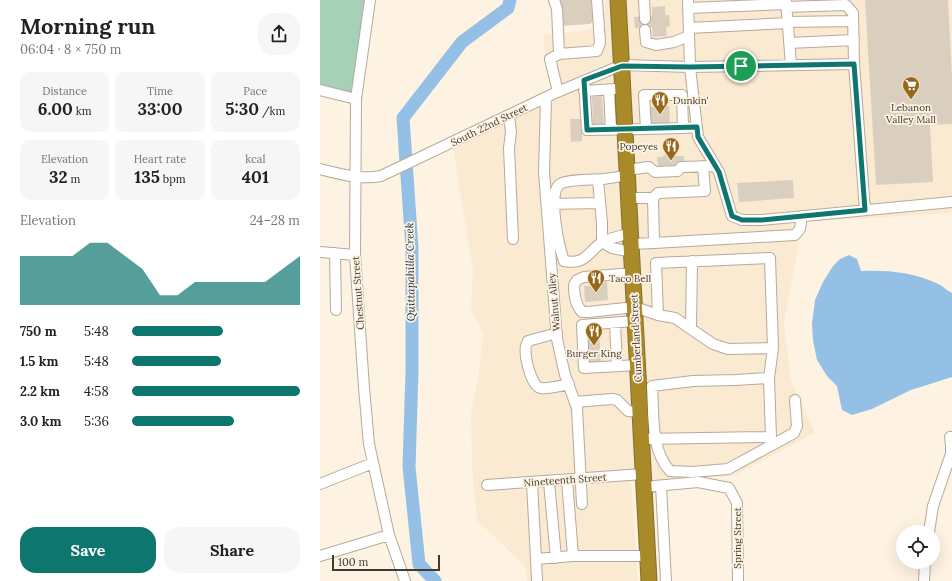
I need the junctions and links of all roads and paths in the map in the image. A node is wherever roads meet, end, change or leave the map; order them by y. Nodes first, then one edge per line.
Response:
1 (370, 0) edge
2 (554, 0) edge
3 (597, 0) edge
4 (618, 0) edge
5 (644, 0) edge
6 (688, 4) edge
7 (786, 4) edge
8 (645, 19) dead end
9 (853, 21) junction
10 (788, 23) junction
11 (645, 30) dead end
12 (689, 32) junction
13 (854, 40) junction
14 (789, 43) junction
15 (559, 54) junction
16 (854, 64) junction
17 (791, 65) junction
18 (622, 66) junction
19 (690, 67) junction
20 (584, 86) junction
21 (616, 89) junction
22 (320, 90) edge
23 (558, 92) junction
24 (546, 98) junction
25 (356, 99) junction
26 (508, 116) junction
27 (697, 127) junction
28 (683, 128) junction
29 (646, 129) junction
30 (618, 130) junction
31 (703, 166) junction
32 (715, 166) junction
33 (320, 170) edge
34 (627, 173) junction
35 (355, 177) junction
36 (598, 180) junction
37 (629, 198) junction
38 (653, 198) junction
39 (952, 202) edge
40 (551, 204) junction
41 (600, 204) junction
42 (865, 210) junction
43 (802, 216) junction
44 (513, 239) dead end
45 (602, 242) junction
46 (631, 243) junction
47 (654, 243) junction
48 (320, 252) edge
49 (335, 253) junction
50 (355, 255) junction
51 (692, 261) junction
52 (633, 273) junction
53 (336, 310) dead end
54 (635, 314) junction
55 (658, 315) junction
56 (615, 323) junction
57 (691, 329) junction
58 (557, 333) junction
59 (773, 348) junction
60 (638, 365) junction
61 (617, 366) junction
62 (769, 378) junction
63 (569, 384) junction
64 (795, 400) dead end
65 (575, 402) junction
66 (640, 412) junction
67 (951, 437) edge
68 (648, 439) junction
69 (771, 441) junction
70 (373, 463) junction
71 (567, 480) junction
72 (580, 480) junction
73 (643, 481) junction
74 (532, 482) junction
75 (549, 482) junction
76 (320, 484) edge
77 (487, 485) dead end
78 (661, 486) junction
79 (582, 504) dead end
80 (930, 525) edge
81 (389, 535) junction
82 (320, 556) edge
83 (573, 556) junction
84 (647, 556) junction
85 (556, 558) junction
86 (536, 559) junction
87 (925, 569) edge
88 (405, 581) edge
89 (537, 581) edge
90 (649, 581) edge
91 (666, 581) edge
92 (738, 581) edge
93 (924, 581) edge

1 - 25 street, Chestnut Street
2 - 15 street
3 - 15 street
4 - 18 highway, Cumberland Street
5 - 8 street
6 - 7 street
6 - 12 street
7 - 9 street
7 - 10 street
9 - 10 street
9 - 13 street
10 - 12 street
10 - 14 street
11 - 12 street
12 - 19 street
13 - 14 street
13 - 16 street
14 - 17 street
15 - 23 street
16 - 17 street
16 - 42 street
17 - 19 street
18 - 19 street
18 - 20 street, South 22nd Street
18 - 21 highway, Cumberland Street
19 - 27 street
20 - 21 street
20 - 23 street, South 22nd Street
20 - 30 street
21 - 30 highway, Cumberland Street
22 - 25 street
23 - 24 street, South 22nd Street
24 - 26 street, South 22nd Street
24 - 40 street, Walnut Alley
25 - 35 street, Chestnut Street
26 - 35 street, South 22nd Street
26 - 44 street
27 - 28 street
27 - 32 street
28 - 29 street
28 - 29 street
29 - 30 street
30 - 34 highway, Cumberland Street
31 - 32 street
31 - 34 street
31 - 38 street
32 - 43 street
33 - 35 street, South 22nd Street
34 - 36 street
34 - 37 highway, Cumberland Street
35 - 50 street, Chestnut Street
36 - 40 street
36 - 41 street
37 - 38 street
37 - 46 highway, Cumberland Street
38 - 47 street
39 - 42 street
40 - 41 street
40 - 45 street
40 - 58 street, Walnut Alley
41 - 45 street
42 - 43 street
43 - 47 street
45 - 46 street
45 - 46 street
46 - 47 street
46 - 52 highway, Cumberland Street
48 - 49 street
49 - 50 street
49 - 53 street
50 - 70 street, Chestnut Street
51 - 55 street
51 - 57 street
51 - 59 street
52 - 54 highway, Cumberland Street
52 - 54 street
54 - 55 street
54 - 56 street
54 - 60 highway, Cumberland Street
55 - 57 street
56 - 61 street
56 - 61 street
57 - 59 street
58 - 63 street, Walnut Alley
58 - 63 street
59 - 62 street
60 - 61 street
60 - 66 highway, Cumberland Street
62 - 68 street
62 - 69 street
63 - 65 street, Walnut Alley
64 - 69 street
65 - 66 street
65 - 72 street, Walnut Alley
66 - 68 highway, Cumberland Street
67 - 80 street
68 - 69 street
68 - 69 street
68 - 73 highway, Cumberland Street
70 - 76 street
70 - 81 street, Chestnut Street
71 - 72 street, Nineteenth Street
71 - 75 street, Nineteenth Street
71 - 83 street
72 - 73 street, Nineteenth Street
72 - 79 street, Walnut Alley
73 - 78 street, Spring Street
73 - 84 highway, Cumberland Street
74 - 75 street, Nineteenth Street
74 - 77 street, Nineteenth Street
74 - 86 street
75 - 85 street
78 - 91 street
78 - 92 street, Spring Street
81 - 82 street
81 - 88 street, Chestnut Street
83 - 84 street
83 - 85 street
84 - 90 highway, Cumberland Street
85 - 86 street
86 - 89 street
87 - 93 street

